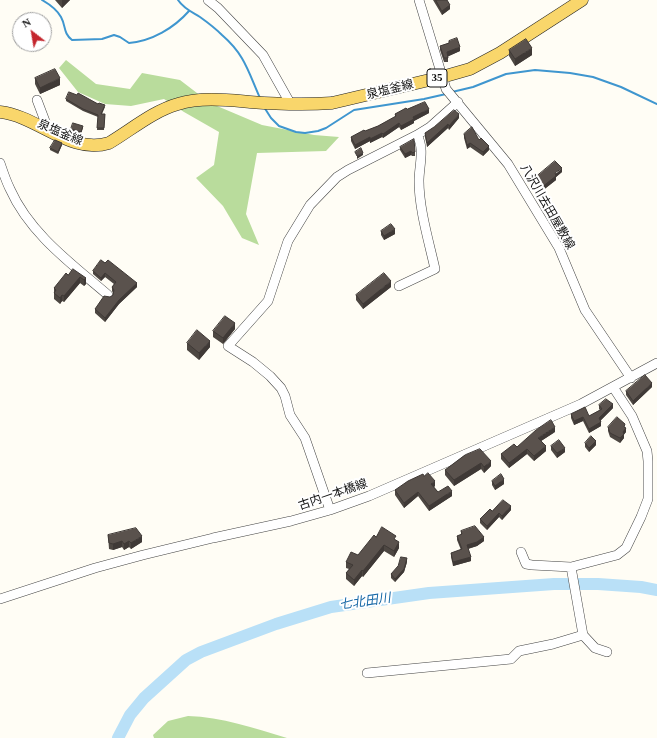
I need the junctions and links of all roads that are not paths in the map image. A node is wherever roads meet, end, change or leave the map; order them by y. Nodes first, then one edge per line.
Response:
1 (208, 0) edge
2 (419, 0) edge
3 (582, 0) edge
4 (443, 81) junction
5 (37, 100) dead end
6 (456, 101) junction
7 (290, 104) junction
8 (0, 112) edge
9 (48, 129) junction
10 (417, 135) junction
11 (0, 163) edge
12 (399, 286) dead end
13 (108, 295) edge
14 (657, 363) edge
15 (631, 378) junction
16 (613, 387) junction
17 (330, 510) junction
18 (521, 552) dead end
19 (571, 567) junction
20 (0, 599) edge
21 (583, 635) junction
22 (607, 652) dead end
23 (367, 673) dead end

1 - 7 street
2 - 4 street, 八沢川去田屋敷線
3 - 4 main road, 泉塩釜線 / 35
4 - 6 street, 八沢川去田屋敷線
4 - 7 main road, 泉塩釜線 / 35
5 - 9 street
6 - 10 street
6 - 15 street, 八沢川去田屋敷線
7 - 9 main road, 泉塩釜線 / 35
8 - 9 main road, 泉塩釜線 / 35
10 - 12 street
10 - 17 street
11 - 13 street
14 - 15 street, 古内一本橋線
15 - 16 street, 古内一本橋線
16 - 17 street, 古内一本橋線
16 - 19 street
17 - 20 street, 古内一本橋線
18 - 19 street
19 - 21 street
21 - 22 street
21 - 23 street

